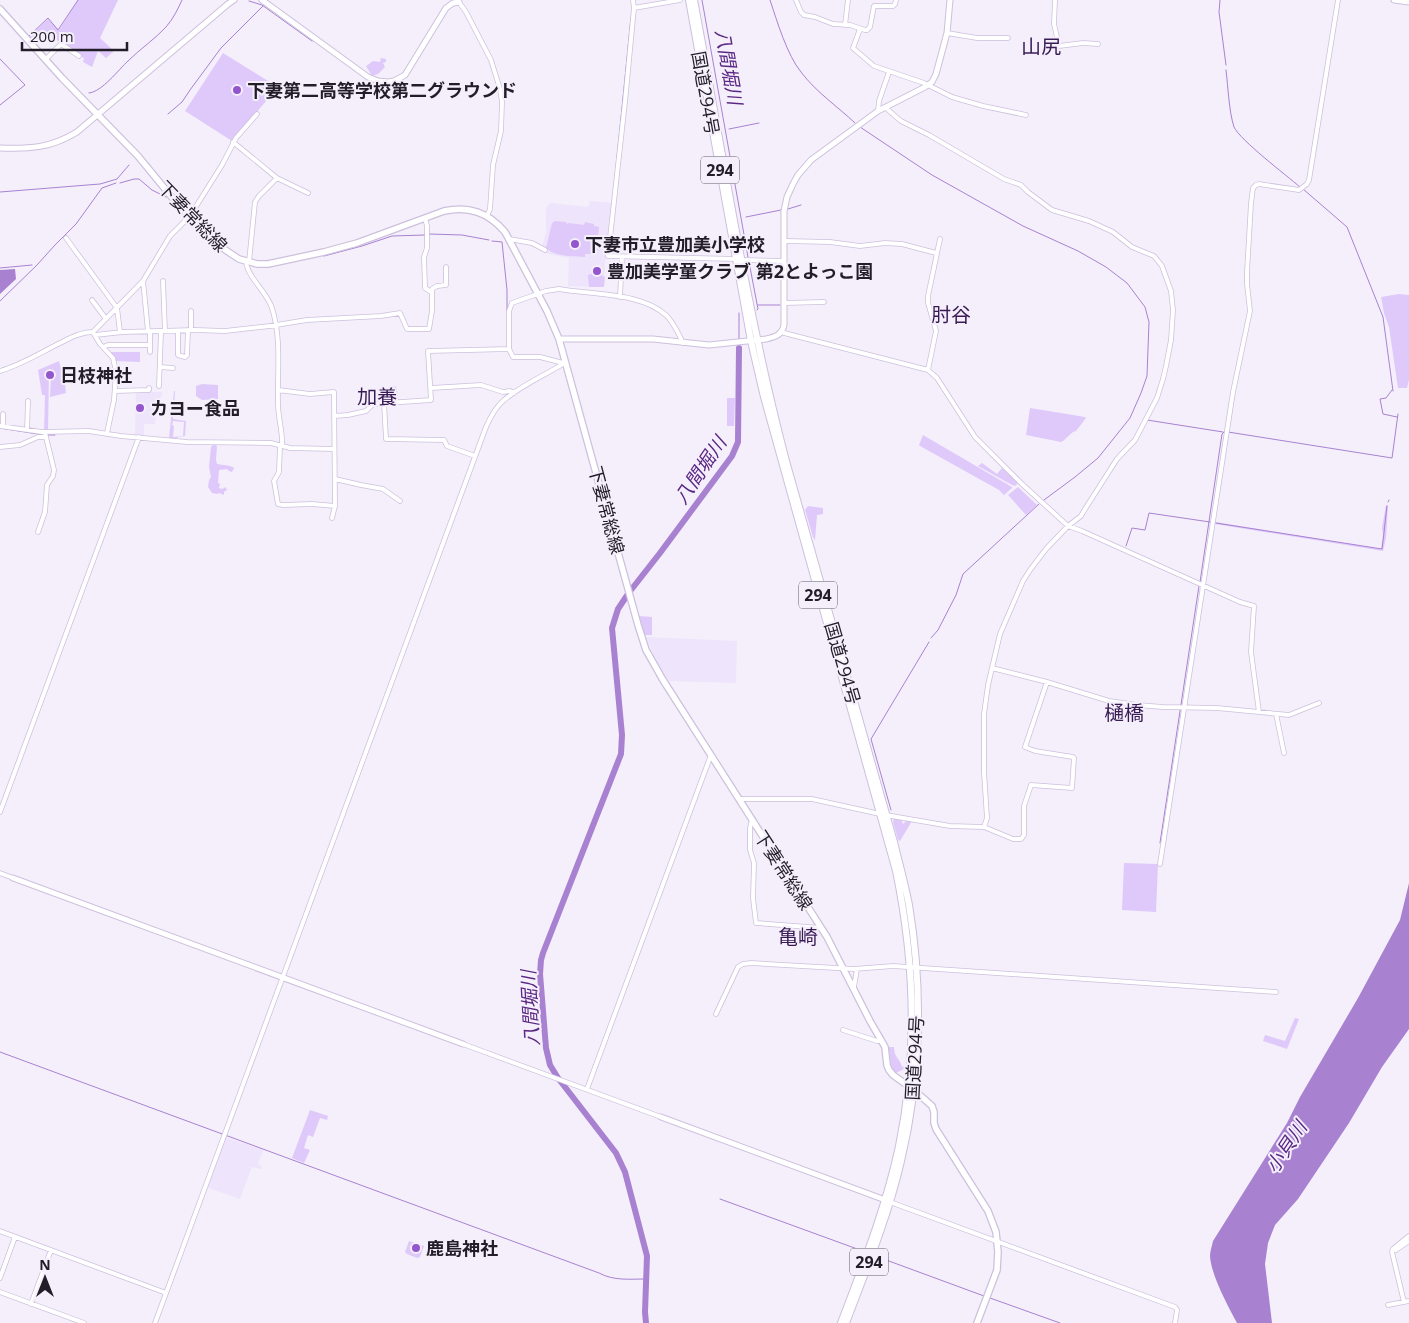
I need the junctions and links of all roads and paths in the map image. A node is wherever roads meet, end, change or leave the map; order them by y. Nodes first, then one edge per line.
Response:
1 (234, 0) edge
2 (262, 0) edge
3 (633, 0) edge
4 (680, 0) edge
5 (689, 0) edge
6 (694, 0) edge
7 (796, 0) edge
8 (848, 0) edge
9 (896, 0) edge
10 (950, 0) edge
11 (1055, 0) edge
12 (1338, 0) edge
13 (1394, 0) edge
14 (458, 1) edge
15 (1409, 2) edge
16 (634, 8) junction
17 (0, 9) edge
18 (845, 24) junction
19 (860, 29) junction
20 (947, 33) junction
21 (1008, 38) dead end
22 (1098, 44) dead end
23 (79, 56) dead end
24 (45, 60) junction
25 (888, 72) junction
26 (928, 86) junction
27 (885, 107) junction
28 (878, 111) junction
29 (256, 114) dead end
30 (1026, 115) dead end
31 (98, 116) junction
32 (233, 142) junction
33 (0, 148) edge
34 (277, 178) junction
35 (308, 193) dead end
36 (190, 216) junction
37 (487, 216) junction
38 (425, 218) junction
39 (66, 238) dead end
40 (510, 239) junction
41 (940, 240) dead end
42 (784, 241) junction
43 (545, 250) dead end
44 (936, 254) junction
45 (622, 257) junction
46 (739, 260) junction
47 (784, 261) junction
48 (247, 262) junction
49 (446, 267) dead end
50 (163, 280) dead end
51 (143, 281) junction
52 (431, 292) junction
53 (538, 294) junction
54 (620, 297) junction
55 (92, 300) dead end
56 (824, 302) dead end
57 (784, 303) junction
58 (117, 308) junction
59 (190, 311) dead end
60 (106, 319) junction
61 (275, 325) junction
62 (190, 330) junction
63 (149, 331) junction
64 (164, 331) junction
65 (178, 331) junction
66 (120, 332) junction
67 (781, 332) junction
68 (94, 334) junction
69 (559, 339) junction
70 (754, 341) junction
71 (683, 343) junction
72 (150, 345) junction
73 (104, 347) junction
74 (509, 349) junction
75 (150, 352) dead end
76 (565, 363) junction
77 (160, 368) junction
78 (173, 368) dead end
79 (928, 370) junction
80 (0, 371) edge
81 (103, 375) dead end
82 (116, 375) junction
83 (159, 386) dead end
84 (149, 388) dead end
85 (431, 388) junction
86 (394, 389) dead end
87 (278, 390) junction
88 (115, 391) junction
89 (514, 393) junction
90 (28, 401) dead end
91 (396, 402) junction
92 (384, 403) junction
93 (3, 414) dead end
94 (334, 416) junction
95 (1, 426) edge
96 (27, 430) junction
97 (107, 433) junction
98 (45, 435) junction
99 (139, 437) junction
100 (281, 445) junction
101 (0, 447) edge
102 (334, 449) junction
103 (475, 456) junction
104 (335, 479) junction
105 (400, 501) dead end
106 (335, 506) junction
107 (332, 518) dead end
108 (1068, 526) junction
109 (38, 532) dead end
110 (1200, 584) junction
111 (992, 668) junction
112 (1047, 682) junction
113 (1319, 703) dead end
114 (1182, 708) junction
115 (1260, 712) junction
116 (1276, 714) junction
117 (1284, 753) dead end
118 (711, 755) junction
119 (740, 799) junction
120 (0, 812) edge
121 (883, 814) junction
122 (752, 820) junction
123 (984, 827) junction
124 (1160, 864) dead end
125 (0, 874) edge
126 (12, 878) joint
127 (821, 928) junction
128 (844, 968) junction
129 (914, 968) junction
130 (857, 969) junction
131 (282, 978) junction
132 (854, 987) junction
133 (1276, 992) dead end
134 (716, 1014) dead end
135 (843, 1030) dead end
136 (882, 1041) junction
137 (463, 1044) joint
138 (911, 1088) junction
139 (587, 1089) junction
140 (661, 1117) joint
141 (888, 1200) junction
142 (0, 1231) edge
143 (1409, 1236) edge
144 (15, 1237) junction
145 (998, 1241) junction
146 (1409, 1241) edge
147 (1393, 1249) junction
148 (51, 1250) junction
149 (0, 1278) edge
150 (0, 1292) edge
151 (166, 1293) junction
152 (1409, 1301) edge
153 (1404, 1302) junction
154 (31, 1304) junction
155 (1388, 1305) dead end
156 (84, 1323) edge
157 (155, 1323) edge
158 (841, 1323) edge
159 (846, 1323) edge
160 (977, 1323) edge
161 (1175, 1323) edge

1 - 31 street
2 - 14 street
3 - 16 street
4 - 16 street
5 - 46 highway, 国道294号 / 294
6 - 46 highway, 国道294号 / 294
7 - 18 street
8 - 18 street
9 - 19 street
10 - 20 street
11 - 22 street
12 - 110 street
13 - 15 street
14 - 37 street
16 - 45 street
17 - 24 main road, 下妻常総線
18 - 19 street
19 - 25 street
20 - 21 street
20 - 26 street
23 - 24 street
24 - 31 main road, 下妻常総線
25 - 26 street
25 - 28 street
26 - 27 street
26 - 30 street
27 - 28 street
27 - 108 street
28 - 42 street
29 - 32 street
31 - 33 street
31 - 36 main road, 下妻常総線
32 - 34 street
32 - 36 street
34 - 35 street
34 - 48 street
36 - 48 main road, 下妻常総線
36 - 51 street
37 - 38 main road, 下妻常総線
37 - 40 main road, 下妻常総線
38 - 48 main road, 下妻常総線
38 - 52 street
39 - 58 street
40 - 43 street
40 - 53 main road, 下妻常総線
41 - 44 street
42 - 44 street
42 - 47 street
44 - 79 street
45 - 46 street
45 - 54 street
46 - 47 street
46 - 70 highway, 国道294号 / 294
47 - 57 street
48 - 61 street
49 - 52 street
50 - 64 street
51 - 58 street
51 - 63 street
52 - 61 street
53 - 54 street
53 - 69 main road, 下妻常総線
53 - 74 street
54 - 71 street
55 - 60 street
56 - 57 street
57 - 67 street
58 - 60 street
58 - 66 street
59 - 62 street
60 - 68 street
61 - 62 street
61 - 87 street
62 - 65 street
62 - 65 street
63 - 64 street
63 - 66 street
63 - 72 street
64 - 65 street
64 - 77 street
66 - 68 street
67 - 70 street
67 - 79 street
68 - 73 street
68 - 80 street
69 - 71 street
69 - 76 main road, 下妻常総線
70 - 71 street
70 - 121 highway, 国道294号 / 294
72 - 73 street
72 - 75 street
73 - 82 street
74 - 76 street
74 - 85 street
76 - 89 street
76 - 118 main road, 下妻常総線
77 - 78 street
77 - 83 street
79 - 108 street
81 - 82 street
82 - 88 street
84 - 88 street
85 - 89 street
85 - 91 street
86 - 91 street
87 - 94 street
87 - 100 street
88 - 97 street
89 - 103 street
90 - 96 street
91 - 92 street
92 - 94 street
92 - 103 street
93 - 95 street
94 - 102 street
95 - 96 street
96 - 98 street
97 - 98 street
97 - 99 street
98 - 101 street
98 - 109 street
99 - 100 street
99 - 120 street
100 - 102 street
100 - 106 street
102 - 104 street
103 - 131 street
104 - 105 street
104 - 106 street
106 - 107 street
108 - 110 street
108 - 111 street
110 - 114 street
110 - 115 street
111 - 112 street
111 - 123 street
112 - 114 street
112 - 123 street
113 - 116 street
114 - 115 street
114 - 124 street
115 - 116 street
116 - 117 street
118 - 119 main road, 下妻常総線
118 - 139 street
119 - 121 street
119 - 122 main road, 下妻常総線
121 - 123 street
121 - 129 highway, 国道294号 / 294
122 - 127 main road, 下妻常総線
122 - 127 street
125 - 126 street
126 - 131 street
127 - 128 main road, 下妻常総線
128 - 130 street
128 - 132 main road, 下妻常総線
128 - 134 street
129 - 130 street
129 - 133 street
129 - 138 highway, 国道294号 / 294
130 - 132 street
131 - 137 street
131 - 151 street
132 - 136 main road, 下妻常総線
135 - 136 street
136 - 138 main road, 下妻常総線
137 - 139 street
138 - 141 highway, 国道294号 / 294
138 - 145 main road, 下妻常総線
139 - 140 street
140 - 141 street
141 - 145 street
141 - 158 highway, 国道294号 / 294
141 - 159 highway, 国道294号 / 294
142 - 144 street
143 - 147 street
144 - 148 street
144 - 149 street
145 - 160 main road, 下妻常総線
145 - 161 street
146 - 147 street
147 - 153 street
148 - 151 street
148 - 154 street
150 - 154 street
151 - 157 street
152 - 153 street
153 - 155 street
154 - 156 street

